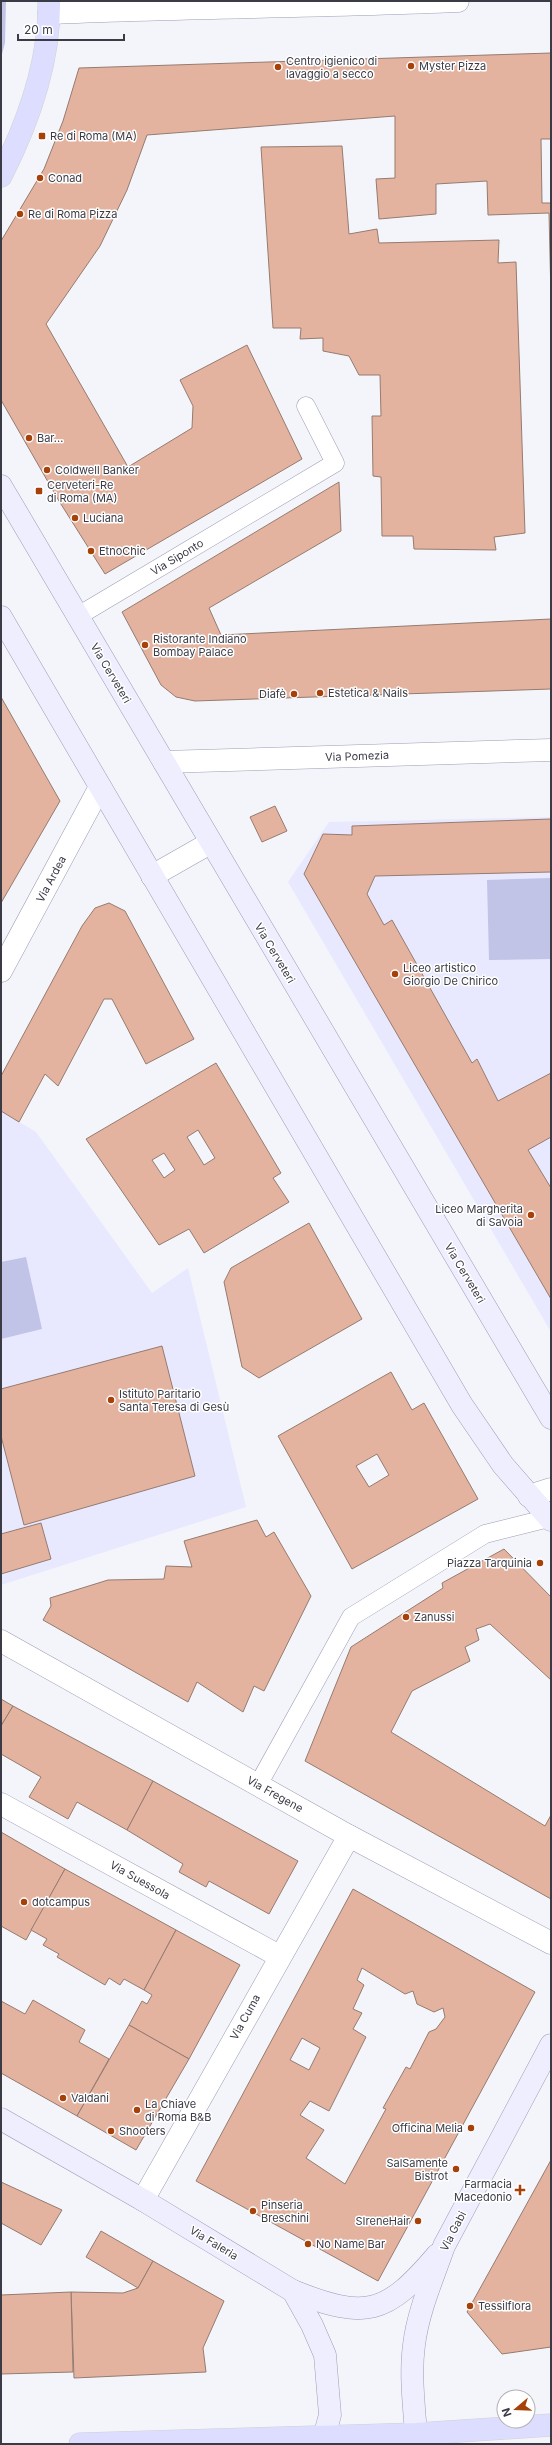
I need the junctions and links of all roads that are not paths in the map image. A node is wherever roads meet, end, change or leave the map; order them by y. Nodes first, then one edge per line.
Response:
1 (458, 1) edge
2 (49, 7) edge
3 (1, 176) edge
4 (306, 406) dead end
5 (1, 486) edge
6 (78, 616) junction
7 (1, 617) edge
8 (551, 750) edge
9 (164, 762) junction
10 (100, 787) junction
11 (210, 843) junction
12 (152, 876) junction
13 (1, 971) edge
14 (551, 1418) edge
15 (551, 1489) edge
16 (528, 1496) junction
17 (550, 1519) edge
18 (1, 1641) edge
19 (258, 1785) junction
20 (1, 1804) edge
21 (348, 1836) junction
22 (551, 1943) edge
23 (279, 1956) junction
24 (551, 2045) edge
25 (1, 2119) edge
26 (143, 2200) junction
27 (444, 2246) junction
28 (293, 2291) junction
29 (551, 2425) edge
30 (416, 2434) junction
31 (322, 2440) edge
32 (80, 2444) edge

1 - 2 street
2 - 3 main road
4 - 6 lane, Via Siponto
5 - 6 main road, Via Cerveteri
6 - 9 main road, Via Cerveteri
7 - 10 main road
8 - 9 street, Via Pomezia
9 - 11 main road, Via Cerveteri
10 - 12 main road
10 - 13 street, Via Ardea
11 - 12 street
11 - 14 main road, Via Cerveteri
12 - 16 main road
15 - 16 street
16 - 17 main road
17 - 19 lane
18 - 19 street, Via Fregene
19 - 21 street, Via Fregene
20 - 23 street, Via Suessola
21 - 22 street, Via Fregene
21 - 23 street, Via Cuma
23 - 26 street, Via Cuma
24 - 27 main road, Via Gabi
25 - 26 main road, Via Faleria
26 - 28 main road, Via Faleria
27 - 28 main road
27 - 30 main road, Via Gabi
28 - 31 main road, Via Faleria
29 - 30 main road
30 - 31 main road
31 - 32 main road

